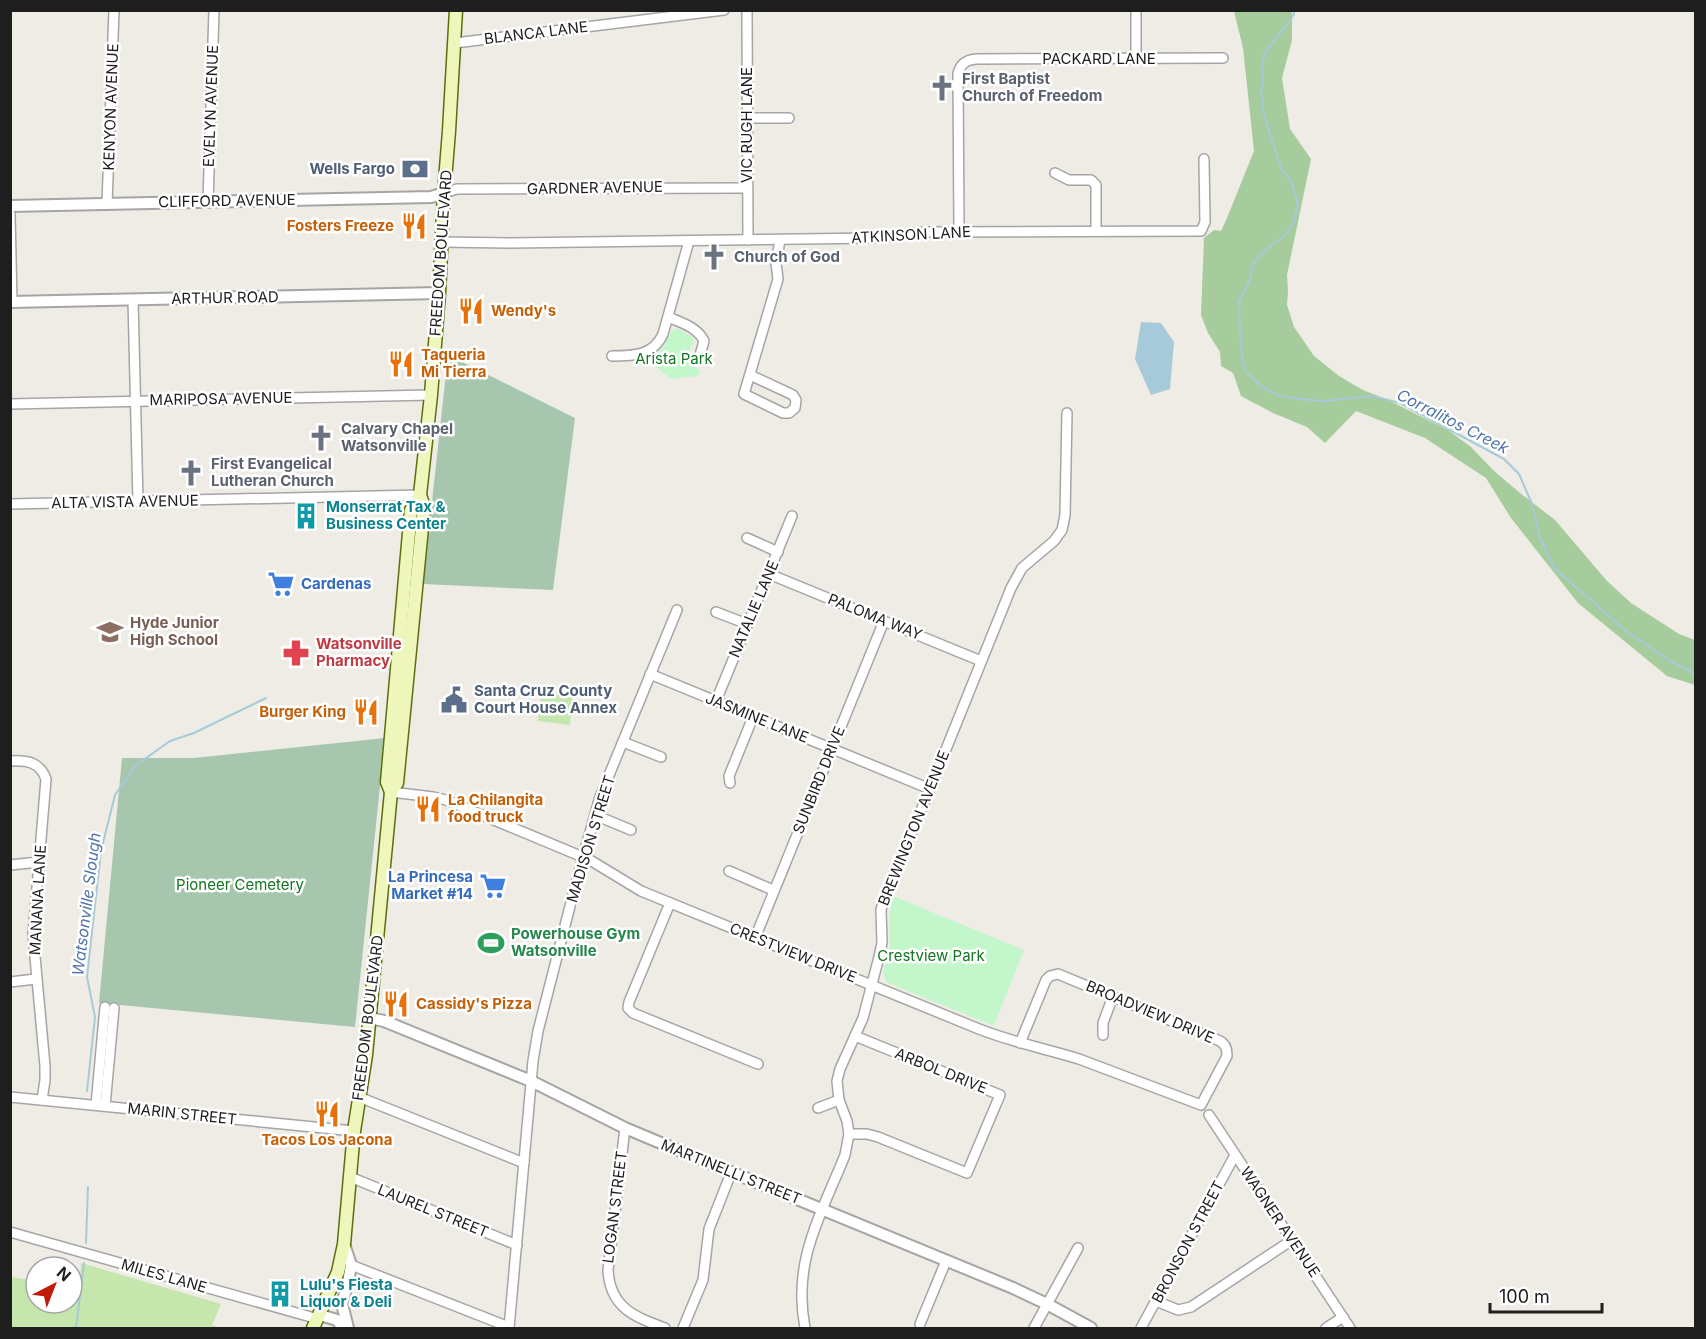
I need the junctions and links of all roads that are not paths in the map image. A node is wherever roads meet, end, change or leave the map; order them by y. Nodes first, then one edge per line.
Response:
1 (114, 10) edge
2 (214, 10) edge
3 (456, 10) edge
4 (724, 10) edge
5 (747, 10) edge
6 (1136, 10) edge
7 (455, 44) junction
8 (1223, 58) dead end
9 (1136, 59) junction
10 (747, 118) junction
11 (789, 118) dead end
12 (1204, 159) dead end
13 (1055, 173) dead end
14 (747, 188) junction
15 (444, 193) junction
16 (208, 202) junction
17 (107, 204) junction
18 (10, 206) edge
19 (10, 214) edge
20 (1096, 231) junction
21 (959, 232) junction
22 (748, 240) junction
23 (780, 240) junction
24 (689, 241) junction
25 (441, 242) junction
26 (439, 293) junction
27 (133, 300) junction
28 (11, 302) edge
29 (668, 317) junction
30 (700, 355) dead end
31 (612, 356) dead end
32 (750, 375) junction
33 (431, 395) junction
34 (135, 401) junction
35 (10, 404) edge
36 (1067, 414) dead end
37 (420, 495) junction
38 (138, 502) junction
39 (10, 504) edge
40 (792, 516) dead end
41 (747, 538) dead end
42 (778, 552) junction
43 (769, 574) junction
44 (677, 610) dead end
45 (716, 612) dead end
46 (884, 621) junction
47 (747, 624) junction
48 (981, 661) junction
49 (650, 674) junction
50 (716, 701) junction
51 (753, 717) junction
52 (623, 741) junction
53 (832, 749) junction
54 (661, 757) dead end
55 (10, 761) edge
56 (730, 783) dead end
57 (930, 789) junction
58 (391, 792) junction
59 (595, 814) junction
60 (631, 830) dead end
61 (583, 857) junction
62 (39, 862) junction
63 (10, 865) edge
64 (729, 871) dead end
65 (773, 890) junction
66 (670, 903) junction
67 (755, 938) junction
68 (36, 979) junction
69 (10, 982) edge
70 (872, 985) junction
71 (1113, 996) junction
72 (110, 1008) dead end
73 (370, 1018) junction
74 (1103, 1035) dead end
75 (855, 1036) junction
76 (1020, 1043) junction
77 (758, 1064) dead end
78 (531, 1081) junction
79 (10, 1097) edge
80 (359, 1097) junction
81 (42, 1100) junction
82 (839, 1100) junction
83 (1201, 1105) joint
84 (100, 1106) junction
85 (818, 1108) dead end
86 (1209, 1115) dead end
87 (625, 1128) junction
88 (354, 1131) junction
89 (849, 1134) junction
90 (1235, 1155) junction
91 (524, 1163) junction
92 (732, 1173) junction
93 (350, 1177) junction
94 (823, 1209) junction
95 (10, 1232) edge
96 (1292, 1240) junction
97 (344, 1244) junction
98 (517, 1245) junction
99 (1078, 1248) dead end
100 (946, 1261) junction
101 (351, 1265) junction
102 (1156, 1300) junction
103 (1047, 1304) junction
104 (1343, 1317) junction
105 (317, 1321) edge
106 (920, 1324) dead end
107 (509, 1328) edge
108 (343, 1329) edge
109 (348, 1329) edge
110 (665, 1329) edge
111 (683, 1329) edge
112 (805, 1329) edge
113 (1034, 1329) edge
114 (1091, 1329) edge
115 (1141, 1329) edge
116 (1326, 1329) edge
117 (1350, 1329) edge

1 - 17 street, KENYON AVENUE
2 - 16 street, EVELYN AVENUE
3 - 7 main road, FREEDOM BOULEVARD
4 - 7 street, BLANCA LANE
5 - 10 street, VIC RUGH LANE
6 - 9 street
7 - 15 main road, FREEDOM BOULEVARD
8 - 9 street, PACKARD LANE
9 - 21 street, PACKARD LANE
10 - 11 street
10 - 14 street, VIC RUGH LANE
12 - 20 street, ATKINSON LANE
13 - 20 street
14 - 15 street, GARDNER AVENUE
14 - 22 street, VIC RUGH LANE
15 - 16 street, CLIFFORD AVENUE
15 - 25 main road, FREEDOM BOULEVARD
16 - 17 street, CLIFFORD AVENUE
17 - 18 street, CLIFFORD AVENUE
19 - 28 street
20 - 21 street, ATKINSON LANE
21 - 23 street, ATKINSON LANE
22 - 23 street, ATKINSON LANE
22 - 24 street, ATKINSON LANE
23 - 32 street
24 - 25 street, ATKINSON LANE
24 - 29 street
25 - 26 main road, FREEDOM BOULEVARD
26 - 27 street, ARTHUR ROAD
26 - 33 main road, FREEDOM BOULEVARD
27 - 28 street, ARTHUR ROAD
27 - 34 street
29 - 30 street
29 - 31 street
32 - 32 street
33 - 34 street, MARIPOSA AVENUE
33 - 37 main road, FREEDOM BOULEVARD
34 - 35 street, MARIPOSA AVENUE
34 - 38 street
36 - 48 street, BREWINGTON AVENUE
37 - 38 street, ALTA VISTA AVENUE
37 - 58 main road, FREEDOM BOULEVARD
38 - 39 street, ALTA VISTA AVENUE
40 - 42 street, NATALIE LANE
41 - 42 street
42 - 43 street, NATALIE LANE
43 - 46 street, PALOMA WAY
43 - 47 street, NATALIE LANE
44 - 49 street, MADISON STREET
45 - 47 street
46 - 48 street, PALOMA WAY
46 - 53 street, SUNBIRD DRIVE
47 - 50 street, NATALIE LANE
48 - 57 street, BREWINGTON AVENUE
49 - 50 street, JASMINE LANE
49 - 52 street, MADISON STREET
50 - 51 street, JASMINE LANE
51 - 53 street, JASMINE LANE
51 - 56 street
52 - 54 street
52 - 59 street, MADISON STREET
53 - 57 street, JASMINE LANE
53 - 65 street, SUNBIRD DRIVE
55 - 62 street, MANANA LANE
57 - 70 street, BREWINGTON AVENUE
58 - 61 street, CRESTVIEW DRIVE
58 - 73 main road, FREEDOM BOULEVARD
59 - 60 street
59 - 61 street, MADISON STREET
61 - 66 street, CRESTVIEW DRIVE
61 - 78 street, MADISON STREET
62 - 63 street
62 - 68 street, MANANA LANE
64 - 65 street
65 - 67 street, SUNBIRD DRIVE
66 - 67 street, CRESTVIEW DRIVE
66 - 77 street
67 - 70 street, CRESTVIEW DRIVE
68 - 69 street
68 - 81 street, MANANA LANE
70 - 75 street, BREWINGTON AVENUE
70 - 76 street, CRESTVIEW DRIVE
71 - 74 street
71 - 76 street, BROADVIEW DRIVE
71 - 83 street, BROADVIEW DRIVE
72 - 84 street
73 - 78 street, MARTINELLI STREET
73 - 80 main road, FREEDOM BOULEVARD
75 - 82 street, BREWINGTON AVENUE
75 - 89 street, ARBOL DRIVE
76 - 83 street, CRESTVIEW DRIVE
78 - 87 street, MARTINELLI STREET
78 - 91 street, MADISON STREET
79 - 81 street, MARIN STREET
80 - 88 main road, FREEDOM BOULEVARD
80 - 91 street
81 - 84 street, MARIN STREET
82 - 85 street
82 - 89 street, BREWINGTON AVENUE
84 - 88 street, MARIN STREET
86 - 90 street, WAGNER AVENUE
87 - 92 street, MARTINELLI STREET
87 - 110 street, LOGAN STREET
88 - 93 main road, FREEDOM BOULEVARD
89 - 94 street, BREWINGTON AVENUE
90 - 96 street, WAGNER AVENUE
90 - 102 street, BRONSON STREET
91 - 98 street, MADISON STREET
92 - 94 street, MARTINELLI STREET
92 - 111 street
93 - 97 main road, FREEDOM BOULEVARD
93 - 98 street, LAUREL STREET
94 - 100 street, MARTINELLI STREET
94 - 112 street, BREWINGTON AVENUE
95 - 105 street, MILES LANE
96 - 102 street
96 - 104 street, WAGNER AVENUE
97 - 101 street, FREEDOM BOULEVARD
97 - 105 main road, FREEDOM BOULEVARD
98 - 107 street, MADISON STREET
99 - 103 street
100 - 103 street, MARTINELLI STREET
100 - 106 street
101 - 107 street
101 - 109 street
102 - 115 street, BRONSON STREET
103 - 113 street
103 - 114 street, MARTINELLI STREET
104 - 116 street
104 - 117 street, WAGNER AVENUE
105 - 108 street

